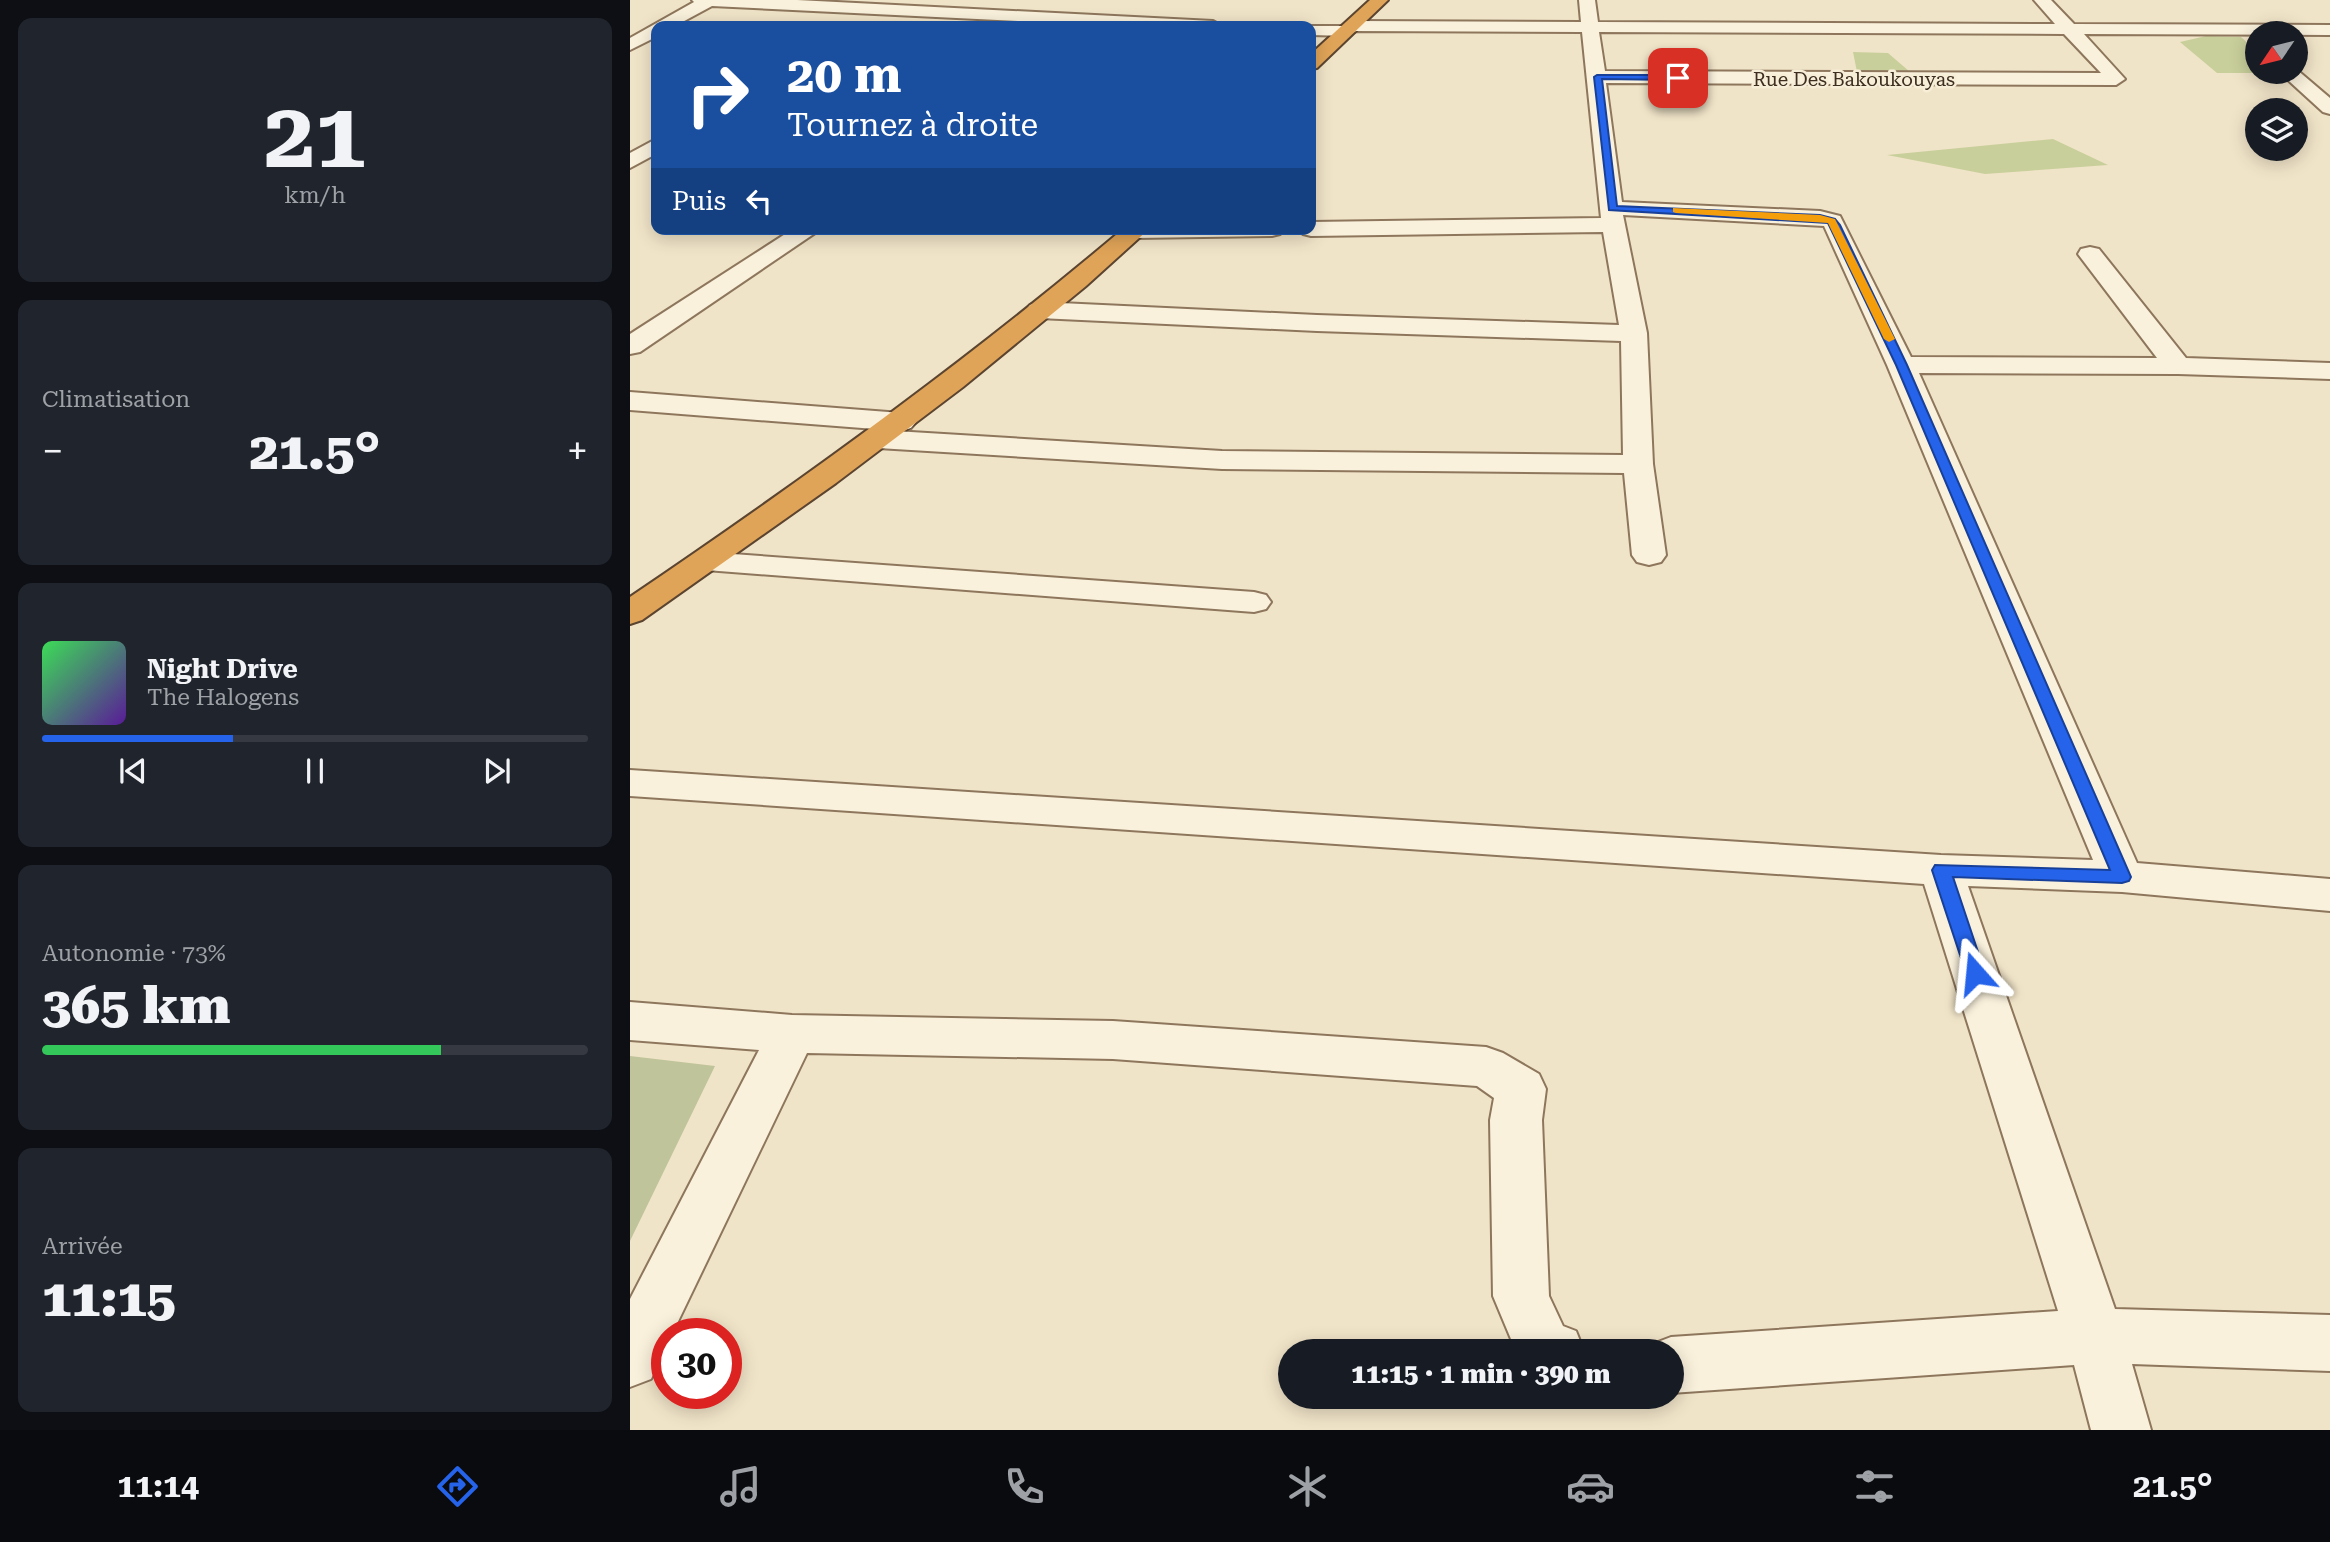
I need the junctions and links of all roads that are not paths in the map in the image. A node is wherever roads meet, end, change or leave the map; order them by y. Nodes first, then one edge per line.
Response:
1 (700, 0) edge
2 (709, 0) edge
3 (966, 0) edge
4 (1380, 0) edge
5 (1587, 0) edge
6 (2042, 0) edge
7 (1201, 6) dead end
8 (1741, 9) dead end
9 (1896, 9) dead end
10 (942, 14) junction
11 (2217, 15) dead end
12 (672, 21) edge
13 (1104, 21) edge
14 (1178, 21) edge
15 (1350, 28) junction
16 (1590, 28) junction
17 (1745, 28) junction
18 (1908, 29) junction
19 (2071, 29) junction
20 (2236, 29) junction
21 (1316, 30) edge
22 (2330, 30) edge
23 (651, 33) edge
24 (2245, 36) edge
25 (630, 45) edge
26 (1316, 59) edge
27 (1597, 77) junction
28 (2303, 84) edge
29 (2328, 104) edge
30 (648, 148) edge
31 (630, 162) edge
32 (1613, 217) junction
33 (1316, 229) edge
34 (800, 235) edge
35 (1129, 235) edge
36 (2090, 254) dead end
37 (1039, 310) junction
38 (1634, 333) junction
39 (630, 346) edge
40 (1901, 365) junction
41 (2178, 366) junction
42 (2330, 371) edge
43 (630, 401) edge
44 (889, 430) junction
45 (1638, 464) junction
46 (1650, 555) dead end
47 (705, 562) junction
48 (1254, 602) dead end
49 (630, 613) edge
50 (630, 783) edge
51 (1941, 870) junction
52 (2122, 877) junction
53 (2330, 895) edge
54 (630, 1021) edge
55 (793, 1034) junction
56 (2095, 1336) junction
57 (1539, 1339) edge
58 (2330, 1343) edge
59 (630, 1359) edge
60 (1684, 1364) edge
61 (2121, 1430) edge

1 - 2 street
2 - 10 street
2 - 12 street
3 - 10 street
4 - 15 highway
5 - 16 street
6 - 19 street
7 - 14 street
8 - 17 street
9 - 18 street
10 - 13 street
11 - 20 street
15 - 16 street
15 - 21 street
15 - 26 highway
16 - 17 street
16 - 27 street
17 - 18 street
18 - 19 street
19 - 20 street
19 - 27 street, Rue Des Bakoukouyas
20 - 22 street
20 - 24 street
23 - 25 street
27 - 32 street
28 - 29 street
30 - 31 street
32 - 33 street
32 - 38 street
32 - 40 street
34 - 39 street
35 - 37 highway
36 - 41 street
37 - 38 street
37 - 44 highway
38 - 45 street
40 - 41 street
40 - 52 street
41 - 42 street
43 - 44 street
44 - 45 street
44 - 47 highway
45 - 46 street
47 - 48 street
47 - 49 highway
50 - 51 street
51 - 52 street
51 - 56 street
52 - 53 street
54 - 55 street
55 - 57 street
55 - 59 street
56 - 58 street
56 - 60 street
56 - 61 street

